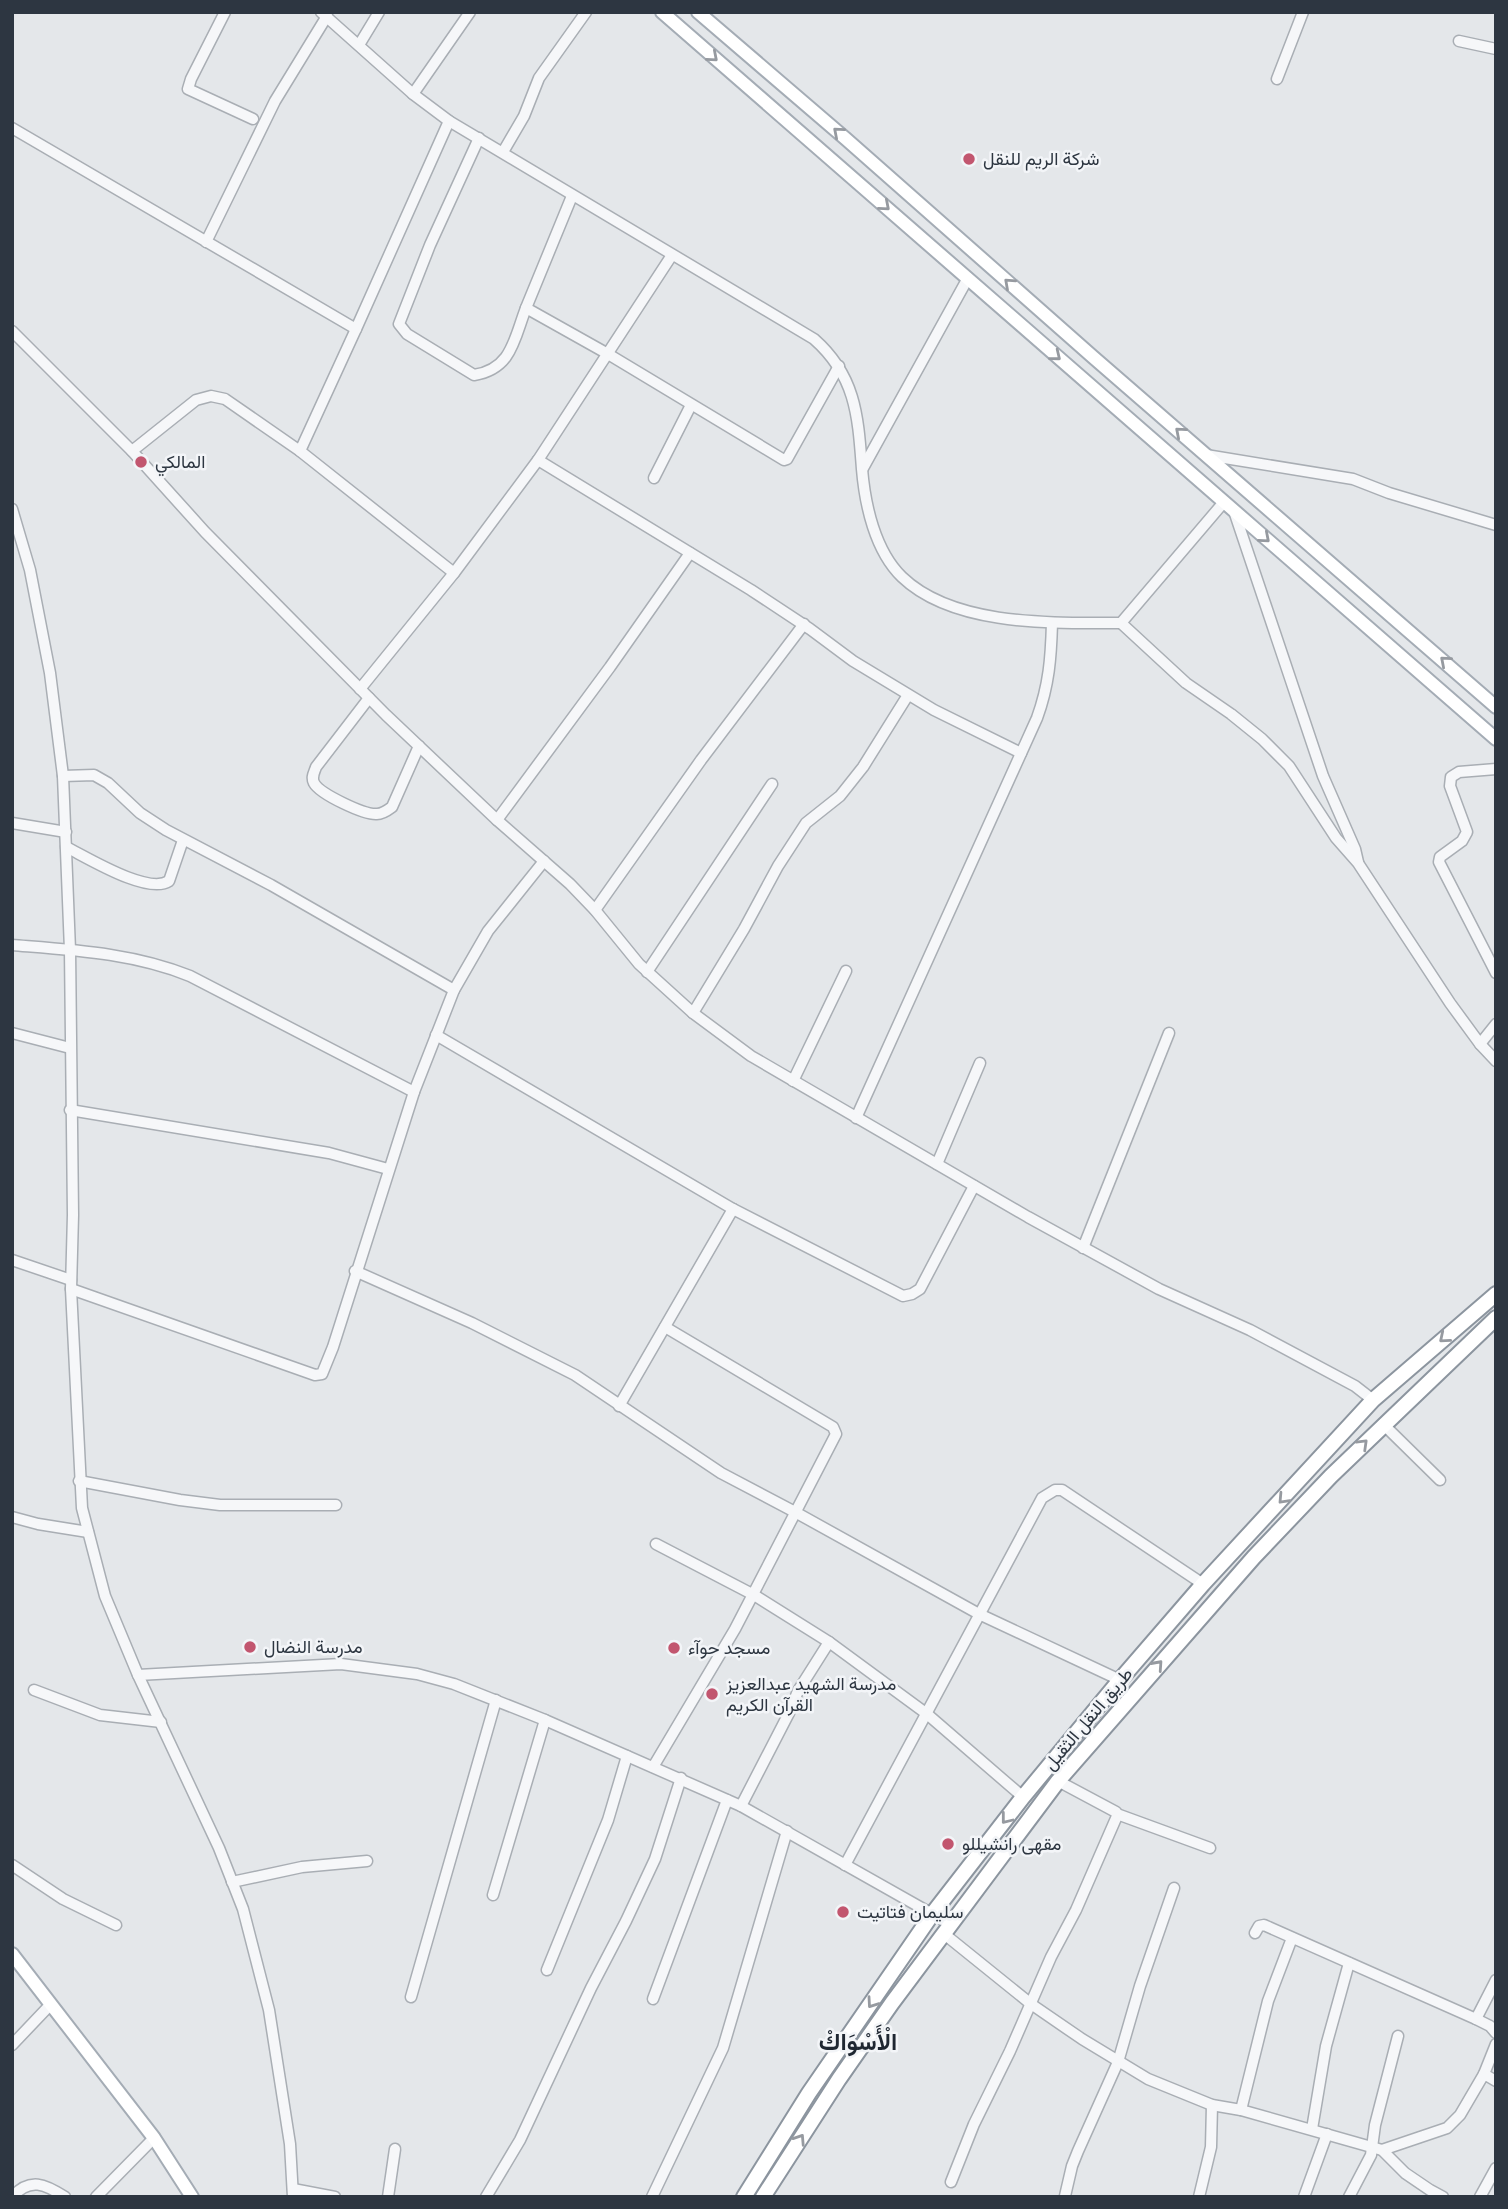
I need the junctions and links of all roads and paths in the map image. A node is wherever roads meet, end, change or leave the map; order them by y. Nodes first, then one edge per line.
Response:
1 (225, 12) edge
2 (379, 12) edge
3 (470, 12) edge
4 (586, 12) edge
5 (662, 12) edge
6 (698, 12) edge
7 (1303, 12) edge
8 (324, 14) edge
9 (1459, 41) dead end
10 (359, 45) junction
11 (1496, 49) edge
12 (1277, 79) dead end
13 (413, 94) junction
14 (253, 119) dead end
15 (449, 121) junction
16 (12, 128) edge
17 (479, 138) junction
18 (503, 152) junction
19 (572, 196) junction
20 (206, 242) junction
21 (672, 255) junction
22 (968, 278) junction
23 (526, 308) junction
24 (356, 329) junction
25 (12, 331) edge
26 (608, 354) junction
27 (1093, 357) junction
28 (839, 366) junction
29 (1078, 374) junction
30 (691, 405) junction
31 (132, 451) junction
32 (300, 451) junction
33 (1206, 455) junction
34 (538, 460) junction
35 (862, 469) junction
36 (654, 478) dead end
37 (1229, 507) junction
38 (12, 509) edge
39 (1496, 525) edge
40 (690, 553) junction
41 (454, 573) junction
42 (1052, 623) junction
43 (1121, 623) junction
44 (804, 624) junction
45 (360, 689) junction
46 (908, 695) junction
47 (369, 698) junction
48 (1496, 707) edge
49 (1496, 739) edge
50 (419, 746) junction
51 (1021, 753) junction
52 (1496, 769) edge
53 (63, 776) junction
54 (772, 784) dead end
55 (497, 820) junction
56 (12, 823) edge
57 (66, 832) junction
58 (183, 840) junction
59 (66, 847) junction
60 (544, 861) junction
61 (1358, 863) junction
62 (595, 910) junction
63 (12, 945) edge
64 (70, 950) junction
65 (846, 971) dead end
66 (647, 972) junction
67 (1496, 973) edge
68 (454, 990) junction
69 (694, 1013) junction
70 (1496, 1024) edge
71 (12, 1033) edge
72 (1169, 1033) dead end
73 (436, 1035) junction
74 (1480, 1044) junction
75 (71, 1048) junction
76 (1496, 1061) edge
77 (980, 1063) dead end
78 (793, 1081) junction
79 (414, 1092) junction
80 (70, 1110) junction
81 (856, 1118) junction
82 (937, 1164) junction
83 (388, 1168) junction
84 (974, 1186) junction
85 (733, 1209) junction
86 (1083, 1248) junction
87 (12, 1261) edge
88 (355, 1272) junction
89 (71, 1284) junction
90 (1496, 1294) edge
91 (1496, 1318) edge
92 (665, 1326) junction
93 (1373, 1400) junction
94 (619, 1406) junction
95 (1383, 1424) junction
96 (1440, 1480) dead end
97 (79, 1481) junction
98 (336, 1505) dead end
99 (795, 1512) junction
100 (12, 1517) edge
101 (88, 1532) junction
102 (656, 1544) dead end
103 (1203, 1584) junction
104 (754, 1595) junction
105 (979, 1614) junction
106 (829, 1642) junction
107 (138, 1675) junction
108 (1120, 1680) junction
109 (34, 1690) dead end
110 (496, 1700) junction
111 (927, 1714) junction
112 (545, 1720) junction
113 (161, 1722) junction
114 (627, 1756) junction
115 (653, 1767) junction
116 (681, 1778) junction
117 (1058, 1781) junction
118 (1023, 1797) junction
119 (727, 1800) junction
120 (741, 1806) junction
121 (1117, 1814) junction
122 (787, 1831) junction
123 (1210, 1849) dead end
124 (367, 1861) dead end
125 (12, 1865) edge
126 (845, 1865) junction
127 (232, 1882) junction
128 (1174, 1888) dead end
129 (493, 1895) dead end
130 (933, 1913) junction
131 (116, 1925) dead end
132 (947, 1928) junction
133 (1255, 1933) dead end
134 (1293, 1938) junction
135 (13, 1958) edge
136 (1349, 1963) junction
137 (547, 1970) dead end
138 (1496, 1980) edge
139 (411, 1997) dead end
140 (653, 1999) dead end
141 (51, 2004) junction
142 (1031, 2004) junction
143 (1476, 2019) junction
144 (1496, 2033) edge
145 (1398, 2036) dead end
146 (1496, 2044) edge
147 (12, 2045) edge
148 (1118, 2062) junction
149 (1484, 2074) junction
150 (1496, 2081) edge
151 (1212, 2105) junction
152 (1241, 2109) junction
153 (1312, 2129) junction
154 (1327, 2134) junction
155 (153, 2138) junction
156 (1377, 2148) junction
157 (395, 2149) dead end
158 (1496, 2168) edge
159 (951, 2182) dead end
160 (293, 2193) edge
161 (307, 2194) edge
162 (1065, 2196) edge
163 (12, 2197) edge
164 (65, 2197) edge
165 (96, 2197) edge
166 (192, 2197) edge
167 (335, 2197) edge
168 (388, 2197) edge
169 (486, 2197) edge
170 (652, 2197) edge
171 (744, 2197) edge
172 (763, 2197) edge
173 (1199, 2197) edge
174 (1304, 2197) edge
175 (1349, 2197) edge
176 (1443, 2197) edge
177 (1480, 2197) edge

1 - 14 street
2 - 10 street
3 - 13 street
4 - 18 street
5 -> 22 main road
27 -> 6 main road
7 - 12 street
8 - 10 street
8 - 20 street
9 - 11 street
10 - 13 street
13 - 15 street
15 - 17 street
15 - 24 street
16 - 20 street
17 - 18 street
17 - 23 street
18 - 19 street
19 - 21 street
19 - 23 street
20 - 24 street
21 - 26 street
21 - 28 street
22 -> 29 main road
22 - 35 street
23 - 26 street
24 - 32 street
25 - 31 street
26 - 30 street
26 - 34 street
27 - 29 main road
33 -> 27 main road
28 - 30 street
28 - 35 street
29 - 37 main road
30 - 36 street
31 - 32 street
31 - 45 street
32 - 41 street
33 - 39 street
48 -> 33 main road
34 - 40 street
34 - 41 street
35 - 42 street
37 - 43 street
37 -> 49 main road
37 - 61 street
38 - 53 street
40 - 44 street
40 - 55 street
41 - 45 street
42 - 43 street
42 - 51 street
43 - 61 street
44 - 46 street
44 - 62 street
45 - 47 street
46 - 51 street
46 - 69 street
47 - 50 street
47 - 50 street
50 - 55 street
51 - 81 street
52 - 67 street
53 - 57 street
53 - 58 street
54 - 66 street
55 - 60 street
56 - 57 street
57 - 59 street
58 - 59 street
58 - 68 street
59 - 64 street
60 - 62 street
60 - 68 street
61 - 74 street
62 - 66 street
63 - 64 street
64 - 75 street
64 - 79 street
65 - 78 street
66 - 69 street
68 - 73 street
69 - 78 street
70 - 74 street
71 - 75 street
72 - 86 street
73 - 79 street
73 - 85 street
74 - 76 street
75 - 80 street
77 - 82 street
78 - 81 street
79 - 83 street
80 - 83 street
80 - 89 street
81 - 82 street
82 - 84 street
83 - 88 street
84 - 85 street
84 - 86 street
85 - 92 street
86 - 93 street
87 - 89 street
88 - 89 street
88 - 94 street
89 - 97 street
90 -> 93 highway, طريق النقل الثقيل
91 - 95 highway, طريق النقل الثقيل
92 - 94 street
92 - 99 street
93 -> 103 highway, طريق النقل الثقيل
94 - 99 street
95 - 96 street
117 -> 95 highway, طريق النقل الثقيل
97 - 98 street
97 - 101 street
99 - 104 street
99 - 105 street
100 - 101 street
101 - 107 street
102 - 104 street
103 - 105 street
103 - 108 highway, طريق النقل الثقيل
104 - 106 street
104 - 115 street
105 - 108 street
105 - 111 street
106 - 111 street
106 - 120 street
107 - 110 street
107 - 113 street
108 - 118 highway, طريق النقل الثقيل
109 - 113 street
110 - 112 street
110 - 139 street
111 - 118 street
111 - 126 street
112 - 114 street
112 - 129 street
113 - 127 street
114 - 115 street
114 - 137 street
115 - 116 street
116 - 119 street
116 - 169 street
117 - 121 street
117 - 132 highway, طريق النقل الثقيل
118 -> 130 highway, طريق النقل الثقيل
119 - 120 street
119 - 140 street
120 - 122 street
121 - 123 street
121 - 142 street
122 - 126 street
122 - 170 street
124 - 127 street
125 - 131 street
126 - 130 street
127 - 160 street
128 - 148 street
130 - 132 street
130 -> 171 highway, طريق النقل الثقيل
132 - 142 street
172 -> 132 highway, طريق النقل الثقيل
133 - 134 street
134 - 136 street
134 - 152 street
135 - 141 main road
136 - 143 street
136 - 153 street
138 - 143 street
141 - 147 street
141 - 155 main road
142 - 148 street
142 - 159 street
143 - 144 street
145 - 156 street
146 - 149 street
148 - 151 street
148 - 162 street
149 - 150 street
149 - 156 street
151 - 152 street
151 - 173 street
152 - 153 street
153 - 154 street
154 - 156 street
154 - 174 street
155 - 165 street
155 - 166 main road
156 - 175 street
156 - 176 street
157 - 168 street
158 - 177 street
160 - 161 street
161 - 167 street
163 - 164 street

